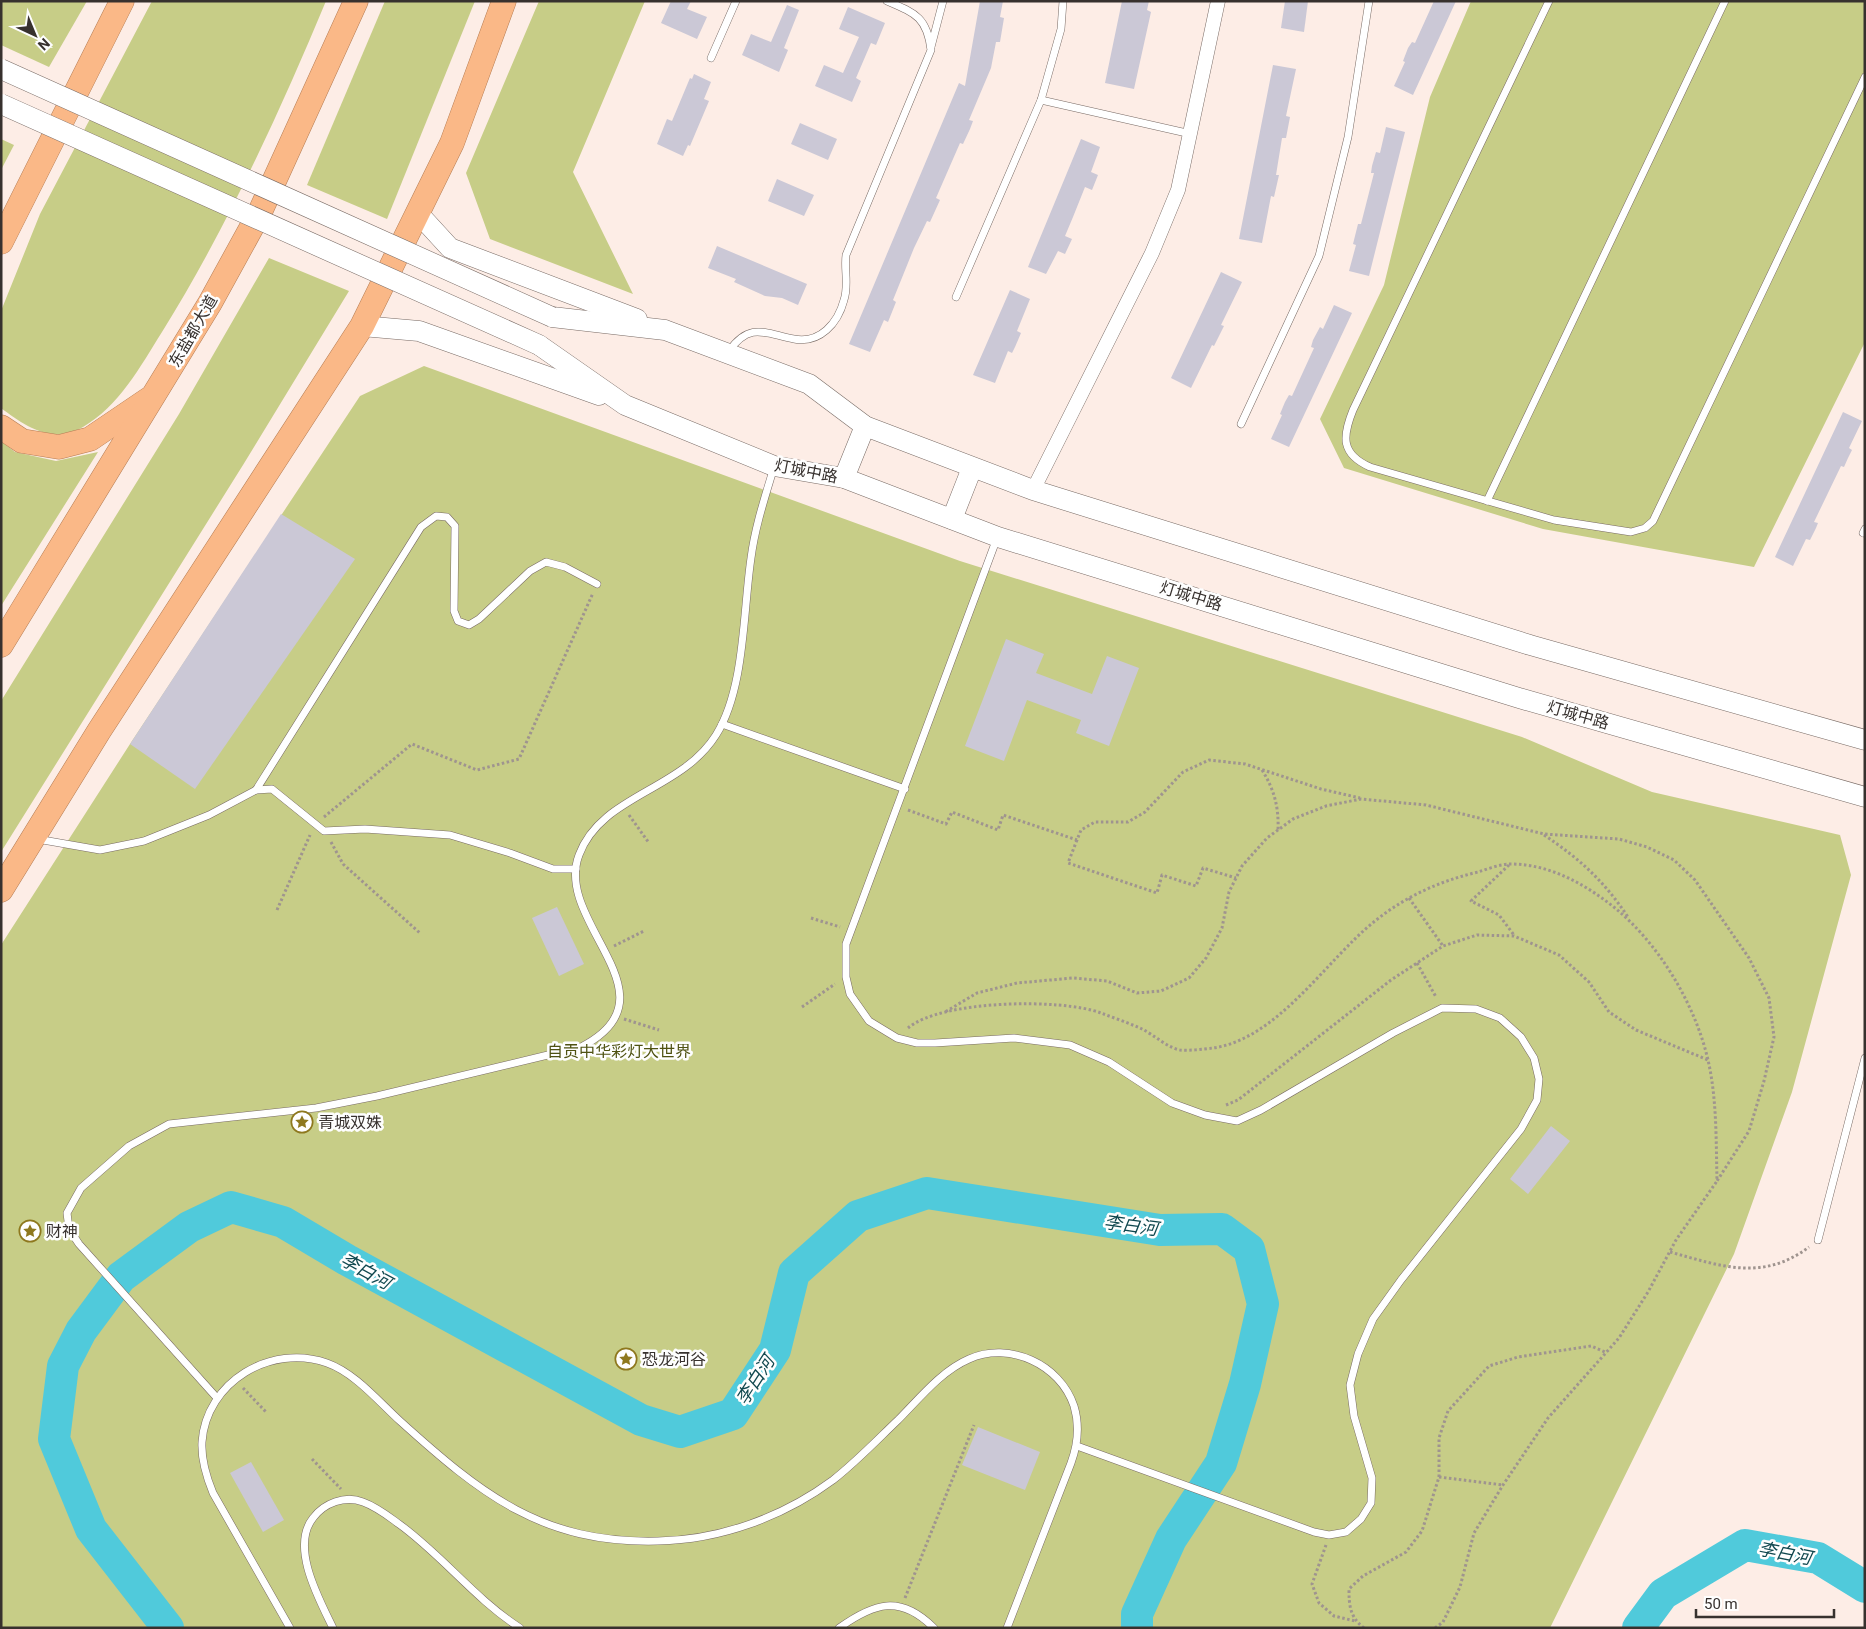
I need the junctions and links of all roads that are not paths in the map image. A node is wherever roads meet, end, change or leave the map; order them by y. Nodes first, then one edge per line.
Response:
1 (122, 1) edge
2 (356, 1) edge
3 (504, 1) edge
4 (736, 1) edge
5 (887, 1) edge
6 (943, 1) edge
7 (1063, 1) edge
8 (1218, 1) edge
9 (1369, 1) edge
10 (1549, 1) edge
11 (1725, 1) edge
12 (930, 50) junction
13 (711, 58) dead end
14 (1, 69) edge
15 (1865, 77) edge
16 (1041, 100) junction
17 (1, 104) edge
18 (1190, 134) junction
19 (417, 212) junction
20 (1, 242) edge
21 (956, 297) dead end
22 (362, 326) junction
23 (665, 330) junction
24 (728, 352) junction
25 (157, 394) junction
26 (625, 404) junction
27 (1241, 424) dead end
28 (864, 426) junction
29 (1, 427) edge
30 (774, 466) junction
31 (972, 468) junction
32 (844, 478) junction
33 (1033, 490) junction
34 (1487, 501) junction
35 (952, 519) junction
36 (998, 537) junction
37 (597, 584) road end
38 (1, 645) edge
39 (722, 724) junction
40 (1865, 740) edge
41 (905, 788) junction
42 (256, 790) junction
43 (1865, 797) edge
44 (32, 838) junction
45 (576, 869) junction
46 (1, 890) edge
47 (1865, 1058) edge
48 (1818, 1240) road end
49 (217, 1398) junction
50 (1077, 1446) junction
51 (290, 1628) edge
52 (333, 1628) edge
53 (520, 1628) edge
54 (839, 1628) edge
55 (934, 1628) edge
56 (1007, 1628) edge

1 - 20 highway
2 - 25 highway, 东盐都大道
3 - 19 highway
4 - 13 lane
5 - 12 lane
6 - 12 lane
7 - 16 lane
8 - 18 street
9 - 27 lane
10 - 34 lane
11 - 34 lane
12 - 24 lane
14 - 23 main road, bridge
15 - 34 lane
16 - 18 lane
16 - 21 lane
17 - 26 main road, 灯城中路, bridge
18 - 33 street
19 - 22 highway
19 - 23 main road
22 - 26 main road
22 - 44 highway
23 - 24 main road
24 - 28 main road
25 - 29 highway
25 - 38 highway, 东盐都大道
26 - 30 main road, 灯城中路
28 - 31 main road
28 - 32 main road
30 - 32 main road, 灯城中路
30 - 39 lane
31 - 33 main road
31 - 35 main road
32 - 35 main road, 灯城中路
33 - 40 main road
35 - 36 main road, 灯城中路
36 - 41 lane
36 - 43 main road, 灯城中路
37 - 42 lane
39 - 41 lane
39 - 45 lane
41 - 50 lane
42 - 44 lane
42 - 45 lane
44 - 46 highway
45 - 49 lane
47 - 48 lane
49 - 50 lane
49 - 51 lane
50 - 56 lane
52 - 53 lane
54 - 55 lane

